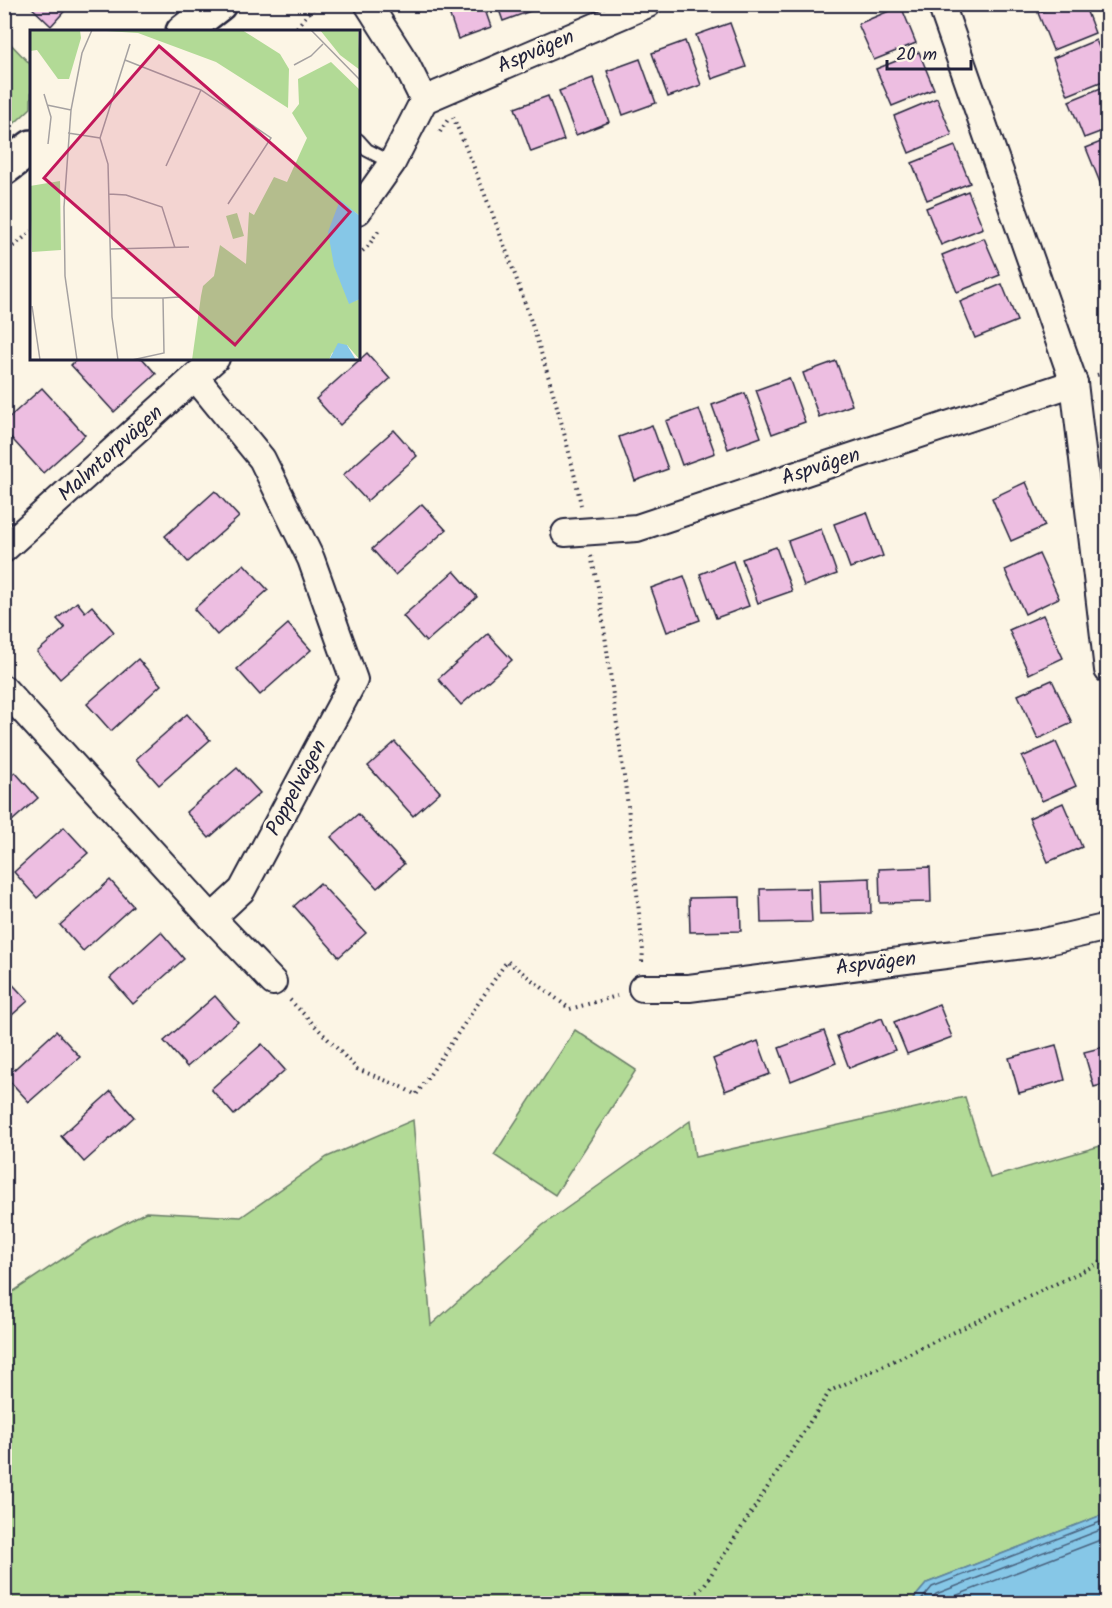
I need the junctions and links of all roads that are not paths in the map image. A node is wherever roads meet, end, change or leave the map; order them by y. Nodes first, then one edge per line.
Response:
1 (219, 4) edge
2 (368, 4) edge
3 (648, 4) edge
4 (941, 4) edge
5 (186, 30) edge
6 (424, 100) junction
7 (360, 142) edge
8 (30, 148) edge
9 (392, 163) junction
10 (4, 168) edge
11 (360, 208) edge
12 (214, 360) edge
13 (196, 378) junction
14 (1074, 383) junction
15 (565, 533) dead end
16 (4, 549) edge
17 (1107, 670) edge
18 (4, 690) edge
19 (212, 918) junction
20 (1107, 927) edge
21 (273, 982) road end
22 (642, 988) road end

1 - 5 main road
2 - 6 street
3 - 6 street, Aspvägen
4 - 14 street
6 - 9 street
7 - 9 lane
8 - 10 main road
9 - 11 street
12 - 13 street, Malmtorpvägen
13 - 16 street, Malmtorpvägen
13 - 19 street, Poppelvägen
14 - 15 street, Aspvägen
14 - 17 street
18 - 19 street
19 - 21 street
20 - 22 street, Aspvägen

